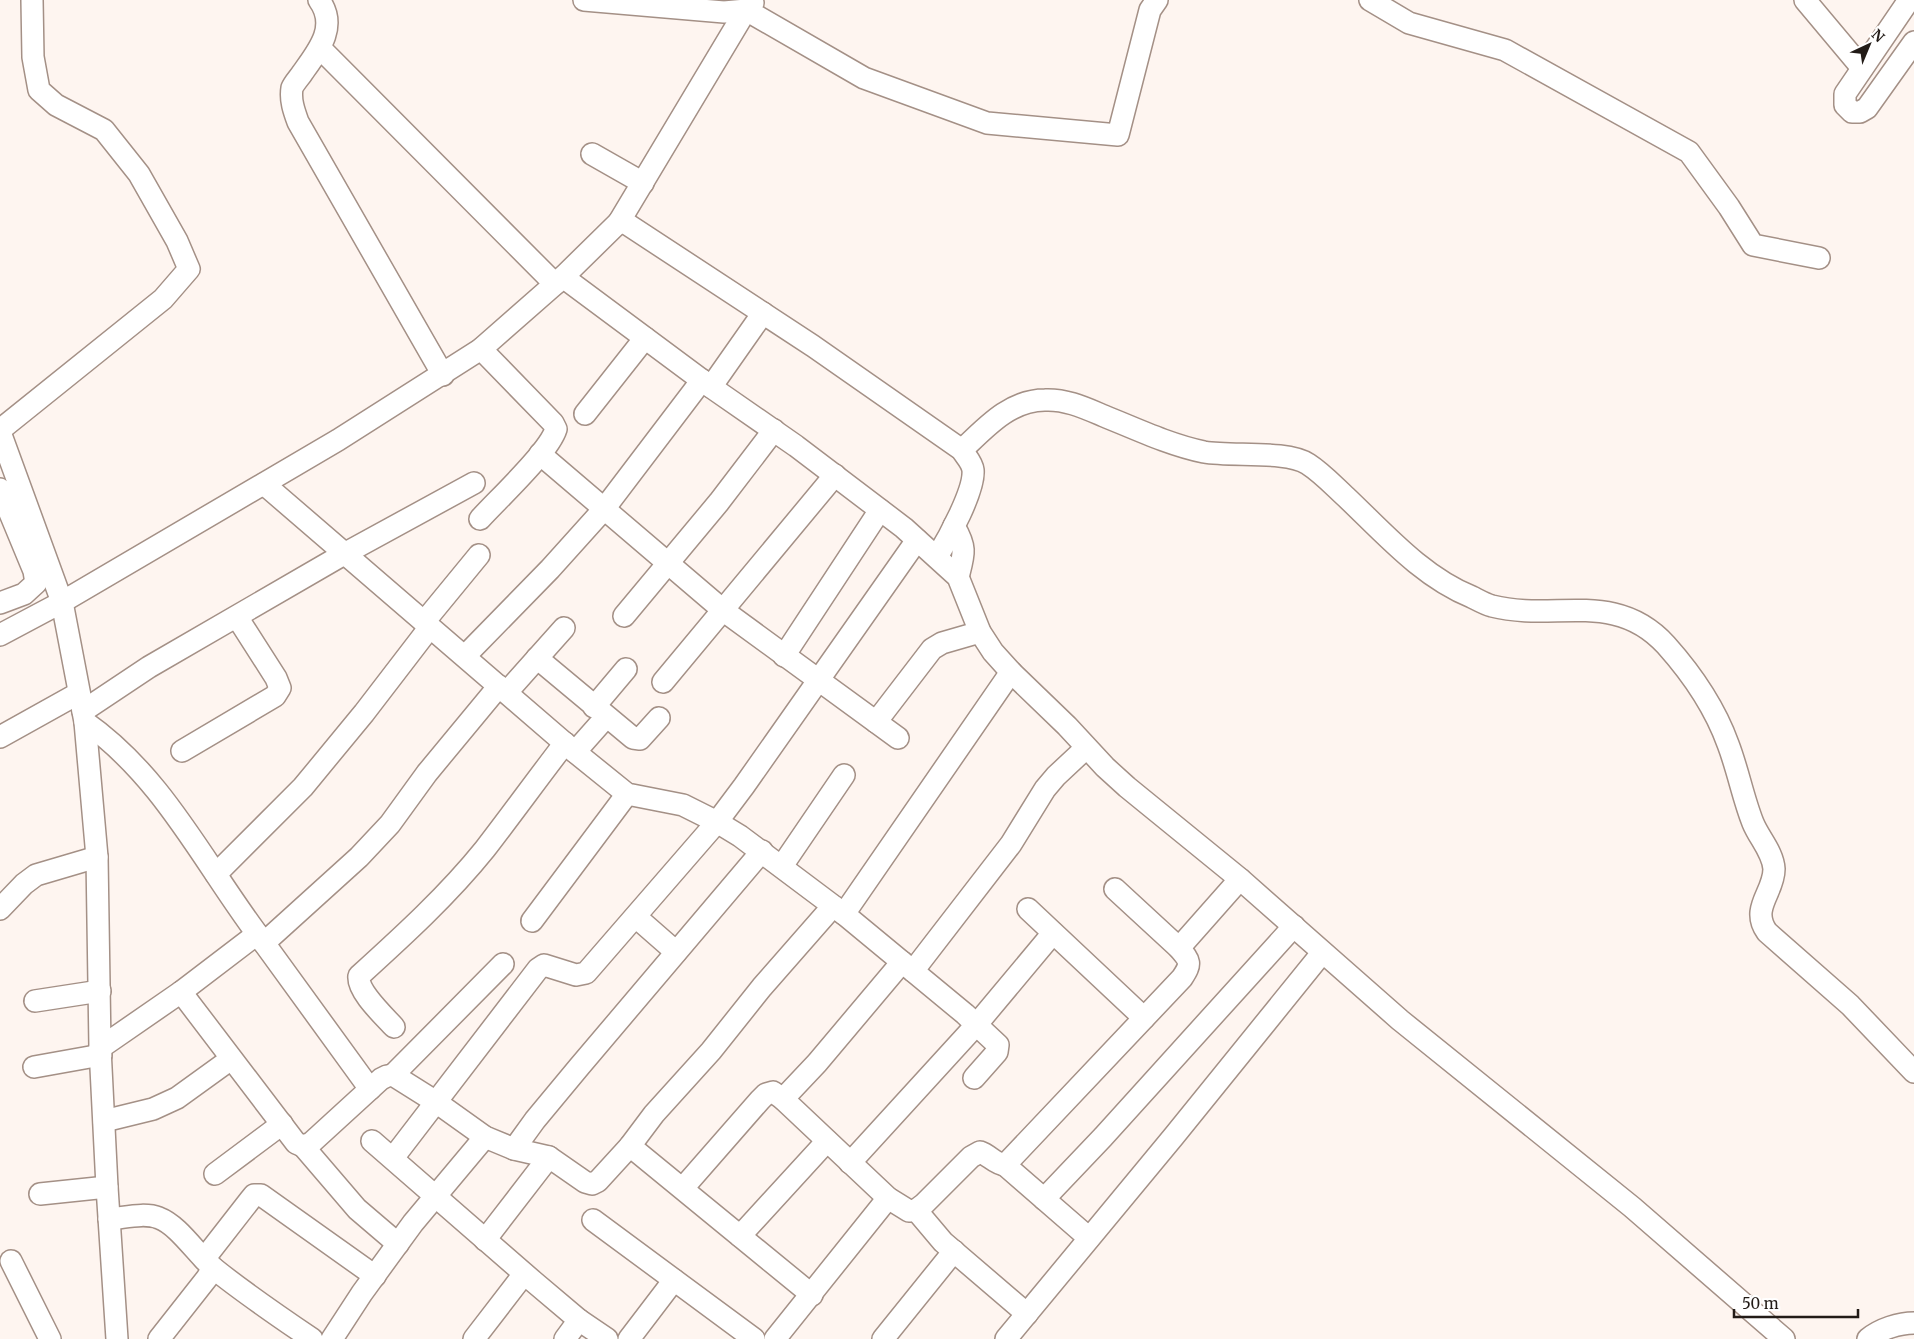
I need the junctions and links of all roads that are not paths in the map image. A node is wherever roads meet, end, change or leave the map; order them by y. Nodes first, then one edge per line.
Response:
1 (32, 0) edge
2 (319, 0) edge
3 (584, 0) edge
4 (1156, 0) edge
5 (1370, 0) edge
6 (1804, 0) edge
7 (1909, 0) edge
8 (750, 5) edge
9 (1396, 6) edge
10 (1914, 42) edge
11 (320, 48) junction
12 (1862, 68) junction
13 (592, 154) dead end
14 (643, 182) junction
15 (619, 222) junction
16 (1818, 258) dead end
17 (559, 281) junction
18 (763, 313) junction
19 (645, 338) junction
20 (481, 349) junction
21 (443, 374) junction
22 (707, 383) junction
23 (585, 414) dead end
24 (774, 430) junction
25 (0, 431) edge
26 (962, 450) junction
27 (540, 454) junction
28 (835, 475) junction
29 (474, 483) dead end
30 (264, 484) junction
31 (0, 489) edge
32 (604, 510) junction
33 (880, 510) junction
34 (480, 519) dead end
35 (954, 526) junction
36 (917, 540) junction
37 (344, 554) junction
38 (478, 555) dead end
39 (937, 557) junction
40 (668, 564) junction
41 (958, 577) junction
42 (62, 602) junction
43 (0, 603) edge
44 (724, 611) junction
45 (624, 616) dead end
46 (237, 617) junction
47 (427, 624) junction
48 (564, 628) dead end
49 (980, 632) junction
50 (0, 635) edge
51 (465, 656) junction
52 (784, 656) junction
53 (537, 658) junction
54 (626, 669) dead end
55 (1011, 672) junction
56 (820, 681) junction
57 (663, 682) dead end
58 (503, 689) junction
59 (82, 709) junction
60 (600, 712) junction
61 (659, 718) dead end
62 (876, 722) junction
63 (0, 738) edge
64 (898, 738) dead end
65 (570, 747) junction
66 (1086, 748) junction
67 (182, 751) dead end
68 (844, 775) dead end
69 (627, 794) junction
70 (717, 822) junction
71 (762, 851) junction
72 (97, 857) junction
73 (782, 866) junction
74 (216, 874) junction
75 (1240, 879) junction
76 (1115, 889) dead end
77 (0, 909) edge
78 (839, 910) junction
79 (1028, 910) dead end
80 (636, 917) junction
81 (532, 922) dead end
82 (1294, 926) junction
83 (1053, 933) junction
84 (261, 939) junction
85 (1180, 948) junction
86 (676, 952) junction
87 (1322, 952) junction
88 (503, 964) dead end
89 (908, 967) junction
90 (100, 991) junction
91 (180, 992) junction
92 (35, 1001) dead end
93 (1144, 1018) junction
94 (977, 1024) junction
95 (394, 1027) dead end
96 (100, 1051) junction
97 (231, 1059) junction
98 (34, 1067) dead end
99 (1914, 1072) edge
100 (393, 1076) junction
101 (974, 1078) dead end
102 (370, 1089) junction
103 (783, 1099) junction
104 (436, 1102) junction
105 (104, 1121) junction
106 (282, 1124) junction
107 (485, 1137) junction
108 (372, 1141) dead end
109 (827, 1141) junction
110 (303, 1146) junction
111 (630, 1146) junction
112 (514, 1149) junction
113 (549, 1157) junction
114 (393, 1158) junction
115 (850, 1163) junction
116 (1005, 1165) junction
117 (215, 1174) dead end
118 (107, 1188) junction
119 (682, 1188) junction
120 (40, 1194) dead end
121 (436, 1196) junction
122 (888, 1198) junction
123 (1044, 1199) junction
124 (916, 1210) junction
125 (109, 1219) junction
126 (593, 1220) dead end
127 (740, 1236) junction
128 (1089, 1238) junction
129 (485, 1240) junction
130 (398, 1244) junction
131 (954, 1251) junction
132 (11, 1261) dead end
133 (207, 1262) junction
134 (524, 1274) junction
135 (375, 1276) junction
136 (674, 1280) junction
137 (812, 1294) junction
138 (1027, 1314) junction
139 (579, 1320) junction
140 (1914, 1322) edge
141 (50, 1339) edge
142 (118, 1339) edge
143 (159, 1339) edge
144 (312, 1339) edge
145 (332, 1339) edge
146 (474, 1339) edge
147 (565, 1339) edge
148 (607, 1339) edge
149 (629, 1339) edge
150 (754, 1339) edge
151 (775, 1339) edge
152 (883, 1339) edge
153 (1006, 1339) edge
154 (1784, 1339) edge
155 (1868, 1339) edge

1 - 25 street
2 - 11 street
3 - 8 street
4 - 8 street
5 - 9 street
6 - 12 street
7 - 12 street
8 - 14 street
9 - 16 street
10 - 12 street
11 - 17 street
11 - 21 street
13 - 14 street
14 - 15 street
15 - 17 street
15 - 18 street
17 - 19 street
17 - 20 street
18 - 22 street
18 - 26 street
19 - 22 street
19 - 23 street
20 - 21 street
20 - 27 street
21 - 30 street
22 - 24 street
22 - 32 street
24 - 28 street
24 - 40 street
25 - 42 street
26 - 35 street
26 - 99 street
27 - 32 street
27 - 34 street
28 - 33 street
28 - 44 street
29 - 37 street
30 - 37 street
30 - 42 street
31 - 43 street
32 - 40 street
32 - 51 street
33 - 36 street
33 - 52 street
35 - 39 street
35 - 41 street
36 - 39 street
36 - 56 street
37 - 46 street
37 - 47 street
38 - 47 street
39 - 41 street
40 - 44 street
40 - 45 street
41 - 49 street
42 - 50 street
42 - 59 street
44 - 52 street
44 - 57 street
46 - 59 street
46 - 67 street
47 - 51 street
47 - 74 street
48 - 53 street
49 - 55 street
49 - 62 street
51 - 58 street
52 - 56 street
53 - 58 street
53 - 60 street
54 - 60 street
55 - 66 street
55 - 78 street
56 - 62 street
56 - 70 street
58 - 65 street
58 - 84 street
59 - 63 street
59 - 72 street
59 - 74 street
60 - 61 street
60 - 65 street
62 - 64 street
65 - 69 street
65 - 95 street
66 - 75 street
66 - 89 street
68 - 73 street
69 - 70 street
69 - 81 street
70 - 71 street
70 - 80 street
71 - 73 street
71 - 86 street
72 - 77 street
72 - 90 street
73 - 78 street
74 - 84 street
75 - 82 street
75 - 85 street
76 - 85 street
78 - 89 street
78 - 111 street
79 - 83 street
80 - 86 street
80 - 104 street
82 - 87 street
82 - 123 street
83 - 93 street
83 - 94 street
84 - 91 street
84 - 102 street
85 - 93 street
86 - 112 street
87 - 128 street
87 - 154 street
88 - 100 street
89 - 94 street
89 - 103 street
90 - 92 street
90 - 96 street
91 - 96 street
91 - 97 street
93 - 116 street
94 - 101 street
94 - 115 street
96 - 98 street
96 - 105 street
97 - 105 street
97 - 106 street
100 - 102 street
100 - 104 street
102 - 110 street
103 - 109 street
103 - 119 street
104 - 107 street
104 - 114 street
105 - 118 street
106 - 110 street
106 - 117 street
107 - 112 street
107 - 121 street
108 - 114 street
109 - 115 street
109 - 127 street
110 - 130 street
111 - 113 street
111 - 119 street
112 - 113 street
113 - 129 street
114 - 121 street
115 - 122 street
116 - 123 street
116 - 124 street
118 - 120 street
118 - 125 street
119 - 127 street
121 - 129 street
121 - 130 street
122 - 124 street
122 - 137 street
123 - 128 street
124 - 131 street
125 - 133 street
125 - 142 street
126 - 136 street
127 - 137 street
128 - 138 street
129 - 134 street
130 - 135 street
131 - 138 street
131 - 152 street
132 - 141 street
133 - 135 street
133 - 143 street
133 - 144 street
134 - 139 street
134 - 146 street
135 - 145 street
136 - 149 street
136 - 150 street
137 - 151 street
138 - 153 street
139 - 147 street
139 - 148 street
140 - 155 street

